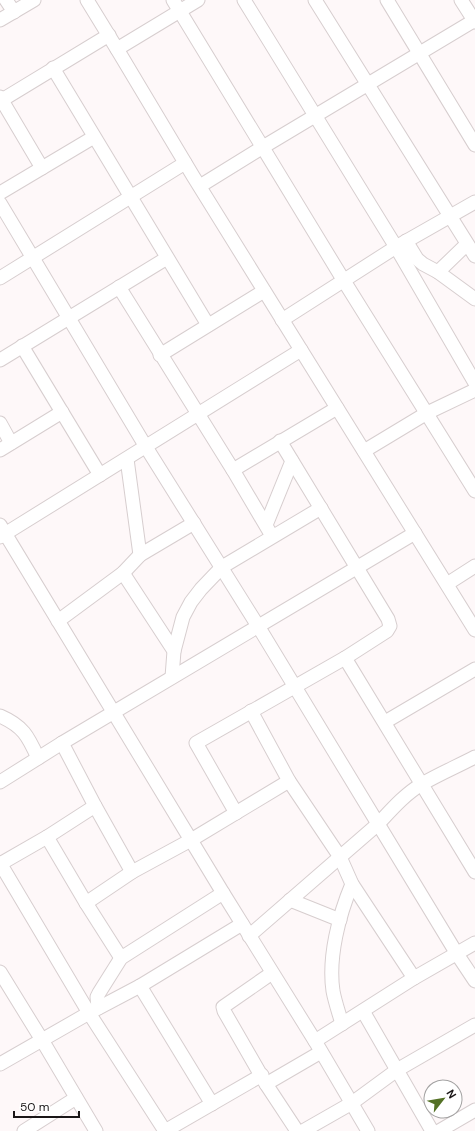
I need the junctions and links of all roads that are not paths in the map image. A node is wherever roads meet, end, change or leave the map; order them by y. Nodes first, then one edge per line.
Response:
1 (6, 0) edge
2 (34, 0) edge
3 (87, 0) edge
4 (198, 0) edge
5 (244, 0) edge
6 (315, 0) edge
7 (387, 0) edge
8 (461, 0) edge
9 (176, 5) edge
10 (14, 12) junction
11 (0, 20) edge
12 (475, 21) edge
13 (109, 35) junction
14 (118, 49) junction
15 (421, 54) junction
16 (54, 68) junction
17 (368, 84) junction
18 (1, 99) edge
19 (314, 116) junction
20 (94, 137) junction
21 (475, 145) edge
22 (263, 147) junction
23 (185, 163) junction
24 (42, 168) junction
25 (200, 186) junction
26 (0, 193) edge
27 (131, 197) junction
28 (475, 202) edge
29 (0, 203) edge
30 (449, 216) junction
31 (401, 244) junction
32 (467, 244) junction
33 (475, 256) edge
34 (33, 257) junction
35 (167, 258) junction
36 (438, 272) junction
37 (0, 278) edge
38 (344, 281) junction
39 (119, 287) junction
40 (264, 291) junction
41 (475, 299) edge
42 (69, 318) junction
43 (282, 320) junction
44 (208, 325) junction
45 (22, 346) junction
46 (301, 350) junction
47 (160, 355) junction
48 (0, 360) edge
49 (475, 383) edge
50 (475, 390) edge
51 (337, 408) junction
52 (62, 412) junction
53 (198, 414) junction
54 (427, 414) junction
55 (0, 423) edge
56 (280, 441) junction
57 (11, 443) junction
58 (146, 447) junction
59 (0, 450) edge
60 (364, 451) junction
61 (127, 459) junction
62 (292, 461) junction
63 (233, 470) junction
64 (100, 475) junction
65 (475, 491) edge
66 (321, 508) junction
67 (194, 523) junction
68 (269, 531) junction
69 (2, 532) edge
70 (414, 533) junction
71 (140, 555) junction
72 (475, 566) edge
73 (222, 567) junction
74 (358, 568) junction
75 (123, 573) junction
76 (447, 584) junction
77 (58, 621) junction
78 (258, 626) junction
79 (475, 630) edge
80 (174, 651) junction
81 (345, 658) junction
82 (475, 669) edge
83 (172, 677) junction
84 (295, 686) junction
85 (251, 712) junction
86 (113, 713) junction
87 (0, 716) edge
88 (385, 722) junction
89 (62, 743) junction
90 (38, 758) junction
91 (474, 758) edge
92 (289, 781) junction
93 (0, 782) edge
94 (422, 784) junction
95 (95, 806) junction
96 (236, 813) junction
97 (378, 824) junction
98 (47, 837) junction
99 (191, 840) junction
100 (340, 857) junction
101 (0, 864) edge
102 (132, 872) junction
103 (475, 872) edge
104 (352, 884) junction
105 (223, 893) junction
106 (290, 900) junction
107 (86, 903) junction
108 (340, 920) junction
109 (242, 924) junction
110 (249, 936) junction
111 (475, 943) edge
112 (457, 954) junction
113 (121, 958) junction
114 (0, 972) edge
115 (272, 973) junction
116 (414, 978) junction
117 (475, 981) edge
118 (140, 986) junction
119 (94, 1011) junction
120 (363, 1011) junction
121 (342, 1024) junction
122 (475, 1025) edge
123 (42, 1040) junction
124 (318, 1046) junction
125 (0, 1064) edge
126 (397, 1070) junction
127 (264, 1079) junction
128 (76, 1098) junction
129 (352, 1103) junction
130 (212, 1104) junction
131 (475, 1110) edge
132 (32, 1129) edge
133 (96, 1131) edge
134 (165, 1131) edge
135 (297, 1131) edge
136 (303, 1131) edge
137 (368, 1131) edge
138 (432, 1131) edge
139 (439, 1131) edge

1 - 10 street
2 - 10 street
3 - 13 street
4 - 9 street
5 - 19 street
6 - 17 street
7 - 15 street
8 - 12 street
9 - 14 street
9 - 22 street
10 - 11 street
12 - 15 street
13 - 14 street
13 - 16 street
14 - 23 street
15 - 17 street
15 - 21 street
16 - 18 street
16 - 20 street
17 - 19 street
17 - 30 street
18 - 24 street
19 - 22 street
19 - 31 street
20 - 24 street
20 - 27 street
22 - 25 street
22 - 38 street
23 - 25 street
23 - 27 street
24 - 26 street
25 - 40 street
27 - 34 street
27 - 35 street
28 - 30 street
29 - 34 street
30 - 31 street
30 - 32 street
31 - 36 street
31 - 38 street
31 - 49 street
32 - 33 street
32 - 36 street
34 - 37 street
34 - 42 street
35 - 39 street
35 - 44 street
36 - 41 street
38 - 43 street
38 - 54 street
39 - 42 street
39 - 47 street
40 - 43 street
40 - 44 street
42 - 45 street
42 - 58 street
43 - 46 street
44 - 47 street
45 - 48 street
45 - 52 street
46 - 51 street
46 - 53 street
47 - 53 street
50 - 54 street
51 - 56 street
51 - 60 street
52 - 57 street
52 - 64 street
53 - 58 street
53 - 63 street
54 - 60 street
54 - 65 street
55 - 57 street
56 - 62 street
56 - 63 street
57 - 59 street
58 - 61 street
58 - 67 street
60 - 70 street
61 - 64 street
61 - 71 street
62 - 66 street
62 - 68 street
63 - 68 street
64 - 69 street
66 - 68 street
66 - 74 street
67 - 71 street
67 - 73 street
68 - 73 street
69 - 77 street
70 - 74 street
70 - 76 street
71 - 75 street
72 - 76 street
73 - 78 street
73 - 80 street
74 - 78 street
74 - 81 street
75 - 77 street
75 - 80 street
76 - 79 street
77 - 86 street
78 - 83 street
78 - 84 street
80 - 83 street
81 - 84 street
81 - 88 street
82 - 88 street
83 - 86 street
84 - 85 street
84 - 97 street
85 - 92 street
85 - 96 street
86 - 89 street
86 - 99 street
87 - 90 street
88 - 94 street
89 - 90 street
89 - 95 street
90 - 93 street
91 - 94 street
92 - 96 street
92 - 100 street
94 - 97 street
94 - 103 street
95 - 98 street
95 - 102 street
96 - 99 street
97 - 100 street
97 - 112 street
98 - 101 street
98 - 107 street
99 - 102 street
99 - 105 street
100 - 104 street
100 - 106 street
101 - 119 street
102 - 107 street
104 - 108 street
104 - 116 street
105 - 109 street
105 - 113 street
106 - 108 street
106 - 110 street
107 - 113 street
108 - 121 street
109 - 110 street
109 - 118 street
110 - 115 street
111 - 112 street
112 - 116 street
112 - 117 street
113 - 119 street
114 - 123 street
115 - 124 street
115 - 127 street
116 - 120 street
118 - 119 street
118 - 130 street
119 - 123 street
119 - 134 street
120 - 121 street
120 - 126 street
121 - 124 street
122 - 126 street
123 - 125 street
123 - 128 street
124 - 127 street
124 - 129 street
126 - 129 street
126 - 138 street
127 - 130 street
127 - 135 street
128 - 132 street
128 - 133 street
129 - 136 street
129 - 137 street
130 - 134 street
131 - 139 street

